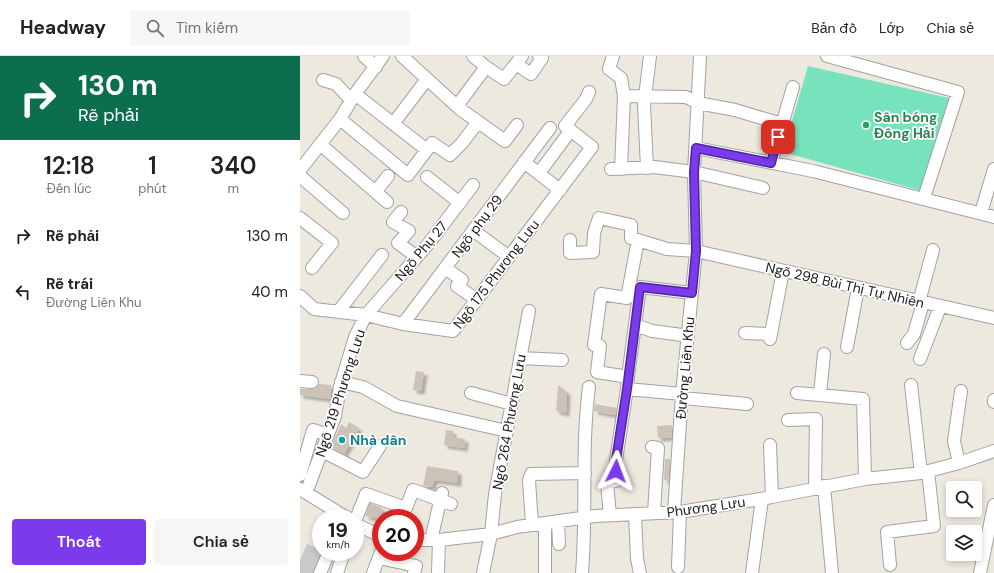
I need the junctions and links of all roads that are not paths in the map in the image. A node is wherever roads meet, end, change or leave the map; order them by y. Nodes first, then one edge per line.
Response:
1 (364, 56) edge
2 (384, 56) edge
3 (402, 56) edge
4 (473, 56) edge
5 (539, 56) edge
6 (613, 56) edge
7 (650, 56) edge
8 (700, 56) edge
9 (827, 56) edge
10 (415, 60) edge
11 (519, 60) edge
12 (376, 66) junction
13 (486, 67) junction
14 (323, 80) dead end
15 (427, 80) junction
16 (793, 87) dead end
17 (589, 92) dead end
18 (624, 96) junction
19 (353, 97) junction
20 (645, 98) junction
21 (698, 103) junction
22 (457, 106) junction
23 (340, 119) junction
24 (478, 122) junction
25 (393, 124) junction
26 (782, 124) junction
27 (517, 125) dead end
28 (550, 128) dead end
29 (571, 130) junction
30 (433, 142) junction
31 (320, 144) junction
32 (696, 148) junction
33 (524, 162) junction
34 (771, 163) junction
35 (647, 168) junction
36 (300, 170) edge
37 (994, 170) edge
38 (694, 172) junction
39 (539, 173) junction
40 (300, 176) edge
41 (388, 176) dead end
42 (427, 177) dead end
43 (473, 185) dead end
44 (762, 188) dead end
45 (560, 190) junction
46 (376, 191) junction
47 (924, 198) junction
48 (388, 202) dead end
49 (460, 203) junction
50 (401, 212) dead end
51 (342, 213) dead end
52 (981, 213) junction
53 (994, 217) edge
54 (300, 218) edge
55 (473, 230) junction
56 (570, 240) dead end
57 (638, 240) junction
58 (933, 250) dead end
59 (696, 251) junction
60 (382, 255) dead end
61 (417, 257) junction
62 (509, 257) junction
63 (312, 268) dead end
64 (445, 268) junction
65 (783, 271) junction
66 (858, 288) junction
67 (692, 293) junction
68 (300, 296) edge
69 (477, 300) junction
70 (921, 303) junction
71 (940, 307) junction
72 (529, 311) dead end
73 (338, 312) junction
74 (366, 315) junction
75 (994, 318) edge
76 (403, 324) junction
77 (635, 325) junction
78 (745, 333) dead end
79 (682, 335) dead end
80 (906, 342) dead end
81 (847, 347) dead end
82 (824, 354) dead end
83 (520, 358) junction
84 (920, 359) dead end
85 (562, 360) dead end
86 (628, 377) junction
87 (341, 382) junction
88 (911, 385) dead end
89 (589, 387) dead end
90 (627, 389) junction
91 (961, 391) dead end
92 (471, 393) dead end
93 (797, 393) dead end
94 (820, 394) junction
95 (682, 396) junction
96 (512, 404) junction
97 (747, 404) dead end
98 (788, 420) dead end
99 (507, 431) junction
100 (328, 435) junction
101 (770, 445) dead end
102 (380, 446) dead end
103 (652, 447) dead end
104 (322, 451) junction
105 (994, 451) edge
106 (959, 463) junction
107 (924, 472) junction
108 (585, 473) junction
109 (300, 475) edge
110 (865, 479) junction
111 (820, 487) junction
112 (303, 491) edge
113 (767, 498) junction
114 (994, 504) edge
115 (333, 509) edge
116 (356, 509) edge
117 (677, 512) junction
118 (654, 513) junction
119 (635, 514) junction
120 (610, 515) junction
121 (583, 518) junction
122 (558, 521) junction
123 (532, 524) junction
124 (545, 524) junction
125 (491, 534) junction
126 (424, 540) edge
127 (435, 540) junction
128 (559, 544) dead end
129 (325, 561) edge
130 (341, 561) edge
131 (378, 561) edge
132 (400, 561) edge
133 (890, 565) dead end
134 (678, 567) dead end
135 (320, 573) edge
136 (337, 573) edge
137 (373, 573) edge
138 (414, 573) edge
139 (438, 573) edge
140 (483, 573) edge
141 (545, 573) edge
142 (582, 573) edge
143 (640, 573) edge
144 (752, 573) edge
145 (832, 573) edge
146 (980, 573) edge

1 - 12 street
2 - 12 street
3 - 10 street
4 - 13 street
5 - 11 street
6 - 18 street
7 - 20 street
8 - 21 street, Đường Liên Khu
9 - 47 street
10 - 15 street
11 - 13 street
12 - 19 street
13 - 22 street
14 - 19 street
15 - 22 street
15 - 25 street
16 - 26 street
17 - 29 street
18 - 20 street
18 - 35 street
19 - 23 street
19 - 25 street
20 - 21 street
20 - 35 street
21 - 26 street
21 - 32 street, Đường Liên Khu
22 - 24 street
23 - 30 street
23 - 31 street
24 - 27 street
24 - 30 street
25 - 30 street
26 - 34 street
28 - 33 street, Ngõ phụ 29
29 - 39 street
29 - 45 street, Ngõ 175 Phương Lưu
31 - 36 street
31 - 46 street
32 - 34 street
32 - 38 street, Đường Liên Khu
33 - 39 street
33 - 55 street, Ngõ phụ 29
34 - 47 street
35 - 38 street
37 - 52 street
38 - 44 street
38 - 59 street, Đường Liên Khu
39 - 45 street
40 - 51 street
41 - 46 street
42 - 49 street
43 - 49 street, Ngõ Phụ 27
45 - 62 street, Ngõ 175 Phương Lưu
46 - 48 street
47 - 52 street
49 - 61 street, Ngõ Phụ 27
50 - 61 street
52 - 53 street
54 - 63 street
55 - 62 street
55 - 64 street, Ngõ phụ 29
56 - 57 street
57 - 59 street, Ngõ 298 Bùi Thị Tự Nhiên
57 - 86 street
58 - 70 street
59 - 65 street, Ngõ 298 Bùi Thị Tự Nhiên
59 - 67 street, Đường Liên Khu
60 - 73 street
61 - 74 street, Ngõ Phụ 27
62 - 69 street, Ngõ 175 Phương Lưu
64 - 69 street
64 - 76 street, Ngõ phụ 29
65 - 66 street, Ngõ 298 Bùi Thị Tự Nhiên
65 - 78 street
66 - 70 street, Ngõ 298 Bùi Thị Tự Nhiên
66 - 81 street
67 - 77 street
67 - 95 street, Đường Liên Khu
68 - 73 street, Ngõ 175 Phương Lưu
69 - 76 street, Ngõ 175 Phương Lưu
70 - 71 street, Ngõ 298 Bùi Thị Tự Nhiên
70 - 80 street
71 - 75 street, Ngõ 298 Bùi Thị Tự Nhiên
71 - 84 street
72 - 83 street, Ngõ 264 Phương Lưu
73 - 74 street, Ngõ 175 Phương Lưu
74 - 76 street, Ngõ 175 Phương Lưu
74 - 87 street, Ngõ 219 Phương Lưu
77 - 79 street
77 - 86 street
82 - 94 street
83 - 85 street
83 - 96 street, Ngõ 264 Phương Lưu
86 - 90 street
87 - 99 street
87 - 100 street, Ngõ 219 Phương Lưu
88 - 107 street
89 - 108 street
90 - 95 street
90 - 120 street
91 - 106 street
92 - 96 street
93 - 94 street
94 - 110 street
95 - 97 street
95 - 117 street, Đường Liên Khu
96 - 99 street, Ngõ 264 Phương Lưu
98 - 111 street
99 - 125 street, Ngõ 264 Phương Lưu
100 - 104 street, Ngõ 219 Phương Lưu
100 - 109 street
101 - 113 street
102 - 104 street
103 - 118 street
104 - 112 street, Ngõ 219 Phương Lưu
105 - 106 street, Phương Lưu
106 - 107 street, Phương Lưu
107 - 110 street, Phương Lưu
107 - 133 street
108 - 121 street
108 - 123 street
110 - 111 street, Phương Lưu
111 - 113 street, Phương Lưu
111 - 145 street
112 - 115 street
113 - 117 street, Phương Lưu
113 - 144 street
114 - 146 street
116 - 127 street
117 - 118 street, Phương Lưu
117 - 134 street, Đường Liên Khu
118 - 119 street, Phương Lưu
119 - 120 street, Phương Lưu
119 - 143 street
120 - 121 street, Phương Lưu
121 - 122 street, Phương Lưu
121 - 142 street
122 - 124 street, Phương Lưu
122 - 128 street
123 - 124 street, Phương Lưu
123 - 125 street, Phương Lưu
124 - 141 street
125 - 127 street, Phương Lưu
125 - 140 street, Ngõ 264 Phương Lưu
126 - 127 street, Phương Lưu
127 - 139 street
129 - 135 street
130 - 136 street
131 - 137 street
132 - 138 street

